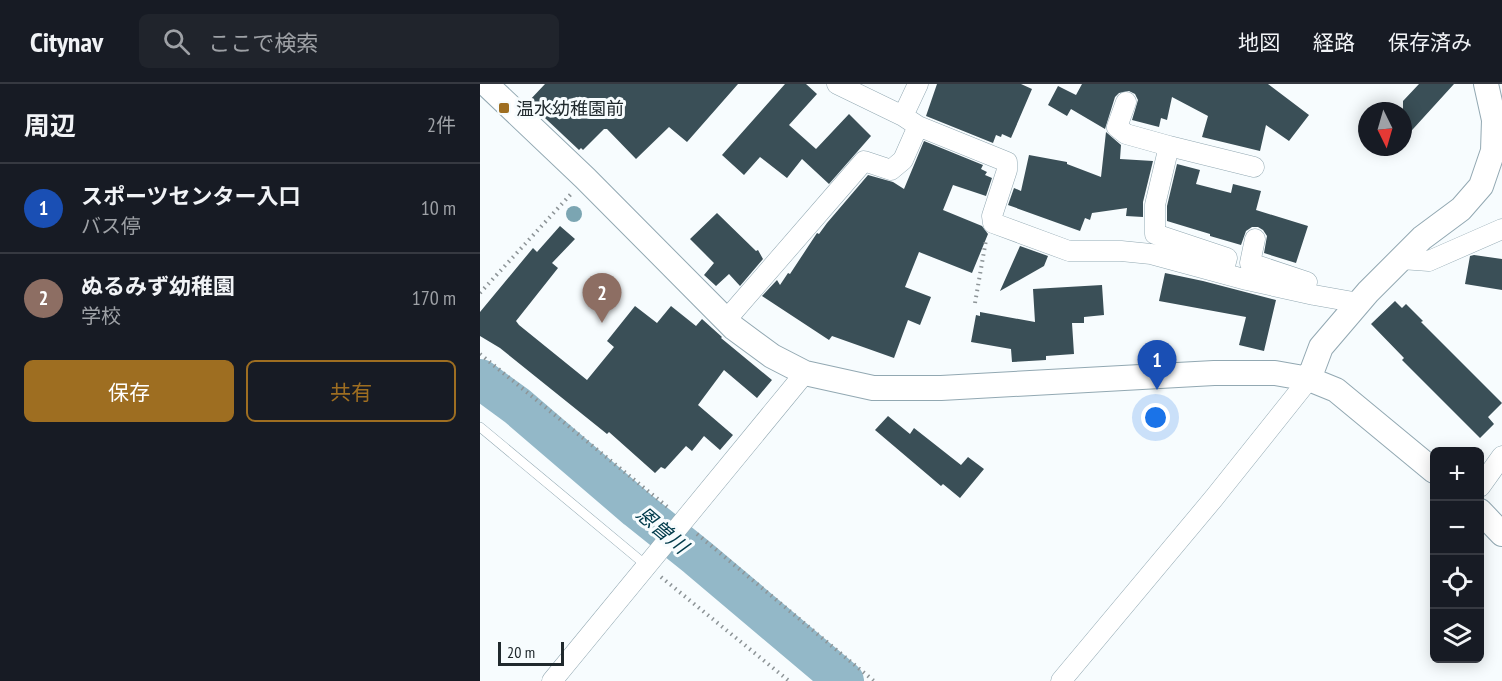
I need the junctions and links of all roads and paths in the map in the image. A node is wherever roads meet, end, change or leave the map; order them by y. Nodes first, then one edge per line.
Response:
1 (486, 84) edge
2 (837, 84) edge
3 (918, 84) edge
4 (1486, 84) edge
5 (1126, 102) dead end
6 (911, 121) junction
7 (1169, 146) junction
8 (1254, 167) dead end
9 (585, 178) junction
10 (993, 223) junction
11 (1502, 229) edge
12 (1255, 239) dead end
13 (1401, 259) junction
14 (1223, 273) junction
15 (480, 292) edge
16 (1314, 295) junction
17 (975, 303) dead end
18 (1359, 303) junction
19 (726, 320) junction
20 (480, 354) edge
21 (805, 374) junction
22 (1309, 379) junction
23 (480, 427) edge
24 (1502, 456) edge
25 (1430, 468) edge
26 (1484, 480) edge
27 (1484, 516) edge
28 (682, 522) junction
29 (1502, 534) edge
30 (649, 563) junction
31 (552, 681) edge
32 (789, 681) edge
33 (874, 681) edge
34 (1061, 681) edge

1 - 9 street
2 - 6 street
3 - 6 street
4 - 13 street
5 - 7 street
6 - 10 street
6 - 19 street
7 - 8 street
7 - 14 street
9 - 15 path
9 - 19 street
10 - 14 street
10 - 17 path
11 - 13 street
12 - 16 street
13 - 18 street
14 - 16 street
16 - 18 street
18 - 22 street
19 - 21 street
20 - 28 path
21 - 22 street
21 - 28 street
22 - 25 street
22 - 34 street
23 - 30 lane
24 - 26 street
27 - 29 street
28 - 30 street
28 - 33 path
30 - 31 street
30 - 32 path

